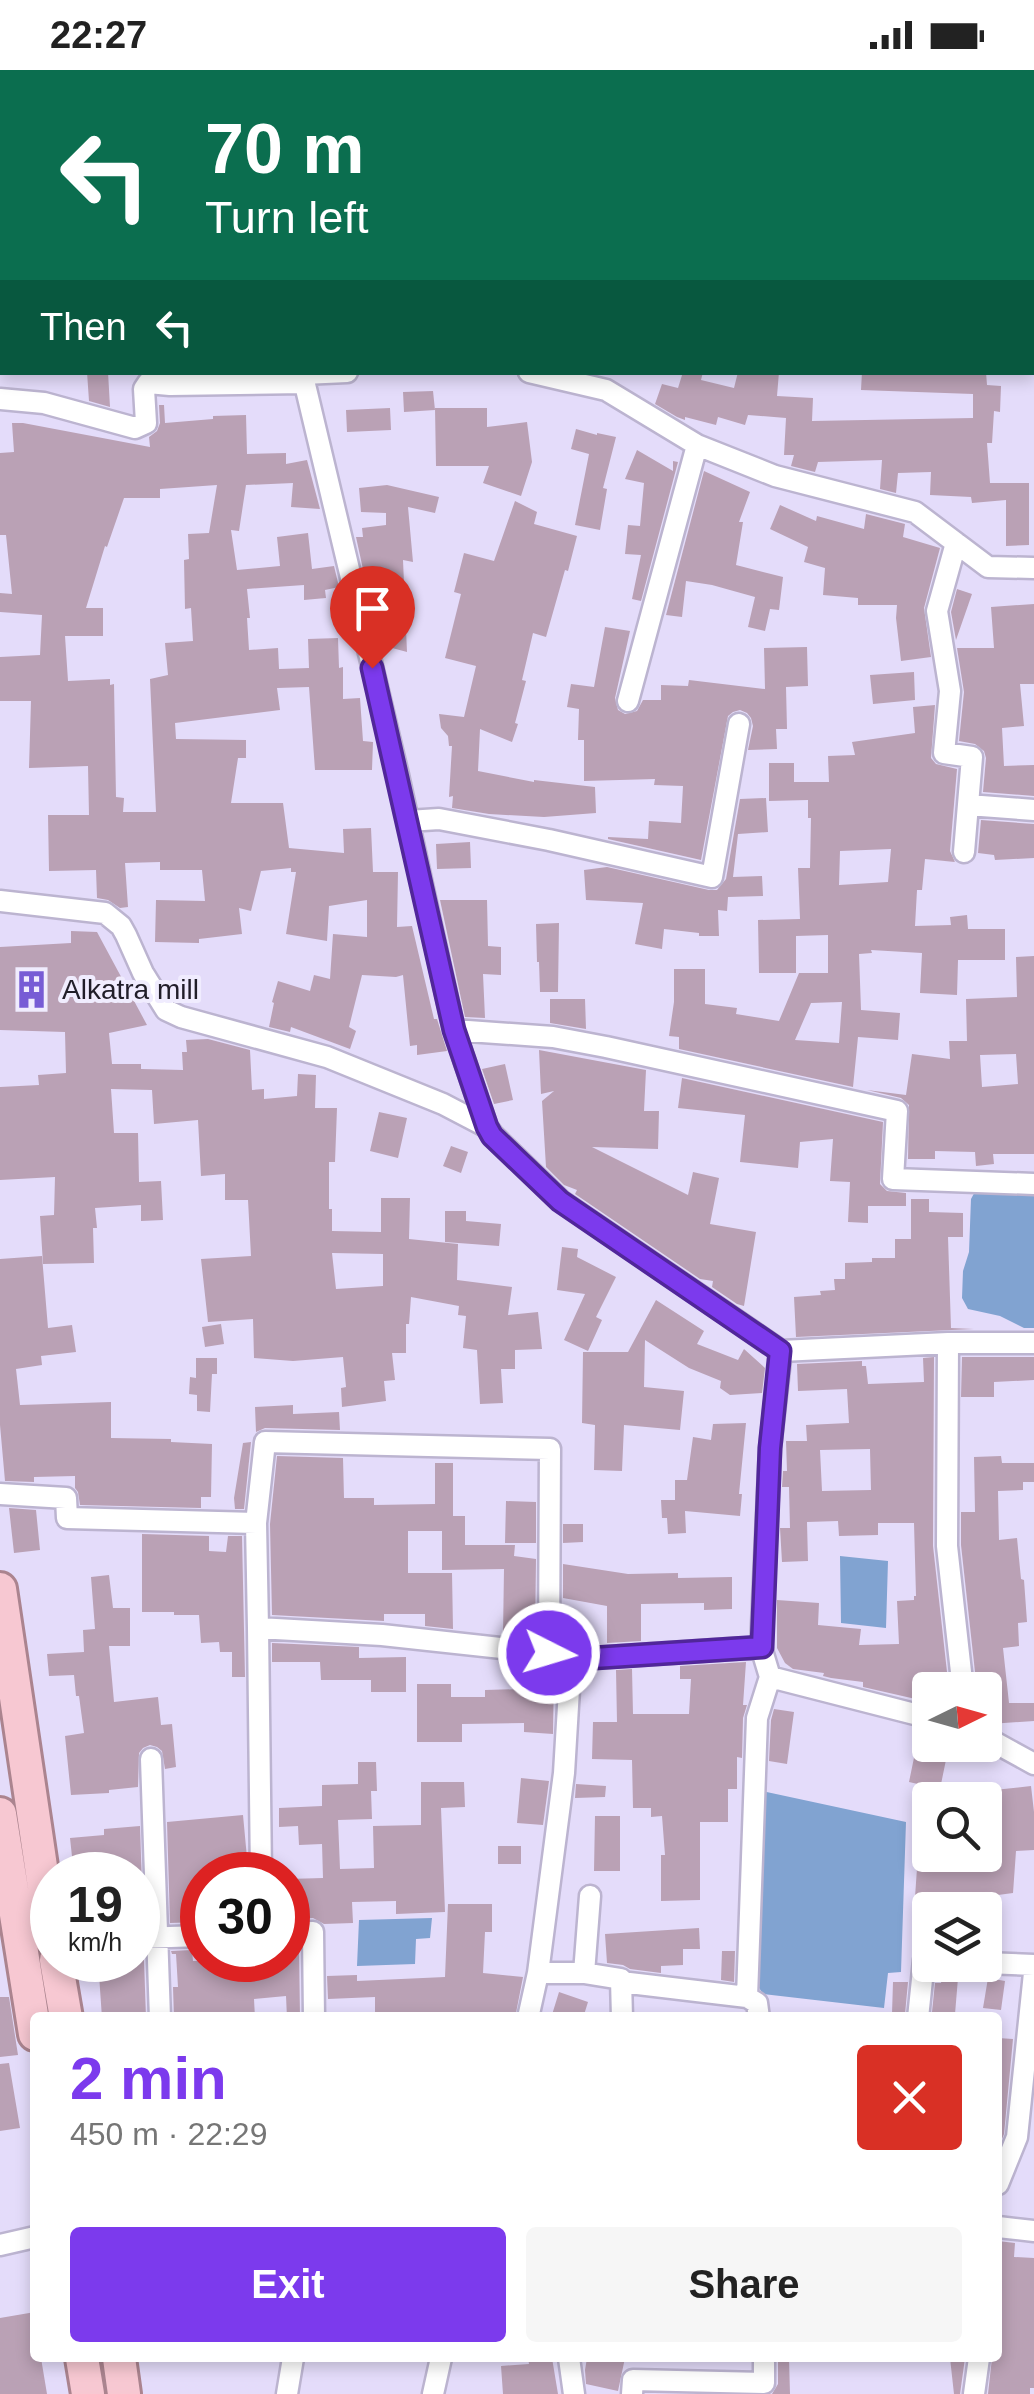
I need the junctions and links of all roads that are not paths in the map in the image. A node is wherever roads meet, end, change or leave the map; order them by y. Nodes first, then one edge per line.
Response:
1 (542, 375) edge
2 (303, 377) edge
3 (0, 399) edge
4 (696, 445) junction
5 (956, 543) junction
6 (1034, 568) edge
7 (628, 702) dead end
8 (739, 724) dead end
9 (968, 805) junction
10 (1034, 810) edge
11 (408, 821) junction
12 (964, 852) dead end
13 (0, 901) edge
14 (454, 1030) junction
15 (487, 1127) junction
16 (1034, 1184) edge
17 (1034, 1342) edge
18 (948, 1343) junction
19 (780, 1351) junction
20 (0, 1494) edge
21 (256, 1523) junction
22 (0, 1589) edge
23 (258, 1628) junction
24 (762, 1647) junction
25 (549, 1653) junction
26 (571, 1656) junction
27 (961, 1672) edge
28 (770, 1677) junction
29 (912, 1713) edge
30 (1002, 1747) edge
31 (151, 1759) dead end
32 (1034, 1764) edge
33 (0, 1814) edge
34 (39, 1852) edge
35 (149, 1852) edge
36 (261, 1852) edge
37 (4, 1858) edge
38 (590, 1896) dead end
39 (310, 1932) edge
40 (1002, 1964) edge
41 (1034, 1965) edge
42 (538, 1973) junction
43 (584, 1973) junction
44 (1034, 1973) edge
45 (60, 1982) edge
46 (154, 1982) edge
47 (622, 1982) junction
48 (922, 1982) edge
49 (747, 1996) junction
50 (31, 2012) edge
51 (65, 2012) edge
52 (159, 2012) edge
53 (314, 2012) edge
54 (529, 2012) edge
55 (622, 2012) edge
56 (759, 2012) edge
57 (919, 2012) edge
58 (1002, 2174) edge
59 (1002, 2227) edge
60 (1034, 2231) edge
61 (30, 2238) edge
62 (0, 2246) edge
63 (83, 2362) edge
64 (120, 2362) edge
65 (292, 2362) edge
66 (440, 2362) edge
67 (570, 2362) edge
68 (764, 2362) edge
69 (978, 2362) edge
70 (88, 2394) edge
71 (124, 2394) edge
72 (287, 2394) edge
73 (434, 2394) edge
74 (574, 2394) edge
75 (632, 2394) edge
76 (974, 2394) edge

1 - 4 street
2 - 3 street
2 - 11 street
4 - 5 street
4 - 7 street
5 - 6 street
5 - 9 street
8 - 11 street
9 - 10 street
9 - 12 street
11 - 14 street
13 - 15 street
14 - 15 street
14 - 16 street
15 - 19 street
17 - 18 street
18 - 19 street
18 - 27 street
19 - 24 street
20 - 21 street
21 - 23 street
21 - 25 street
22 - 34 highway
23 - 25 street
23 - 36 street
24 - 26 street
24 - 28 street
25 - 26 street
26 - 42 street
28 - 29 street
28 - 49 street
30 - 32 street
31 - 35 street
33 - 37 highway
37 - 50 highway
38 - 43 street
39 - 53 street
40 - 41 street
42 - 43 street
42 - 54 street
43 - 47 street
44 - 58 street
45 - 51 highway
46 - 52 street
47 - 49 street
47 - 55 street
48 - 57 street
49 - 56 street
59 - 60 street
61 - 62 street
63 - 70 highway
64 - 71 highway
65 - 72 street
66 - 73 street
67 - 74 street
68 - 75 street
69 - 76 street

